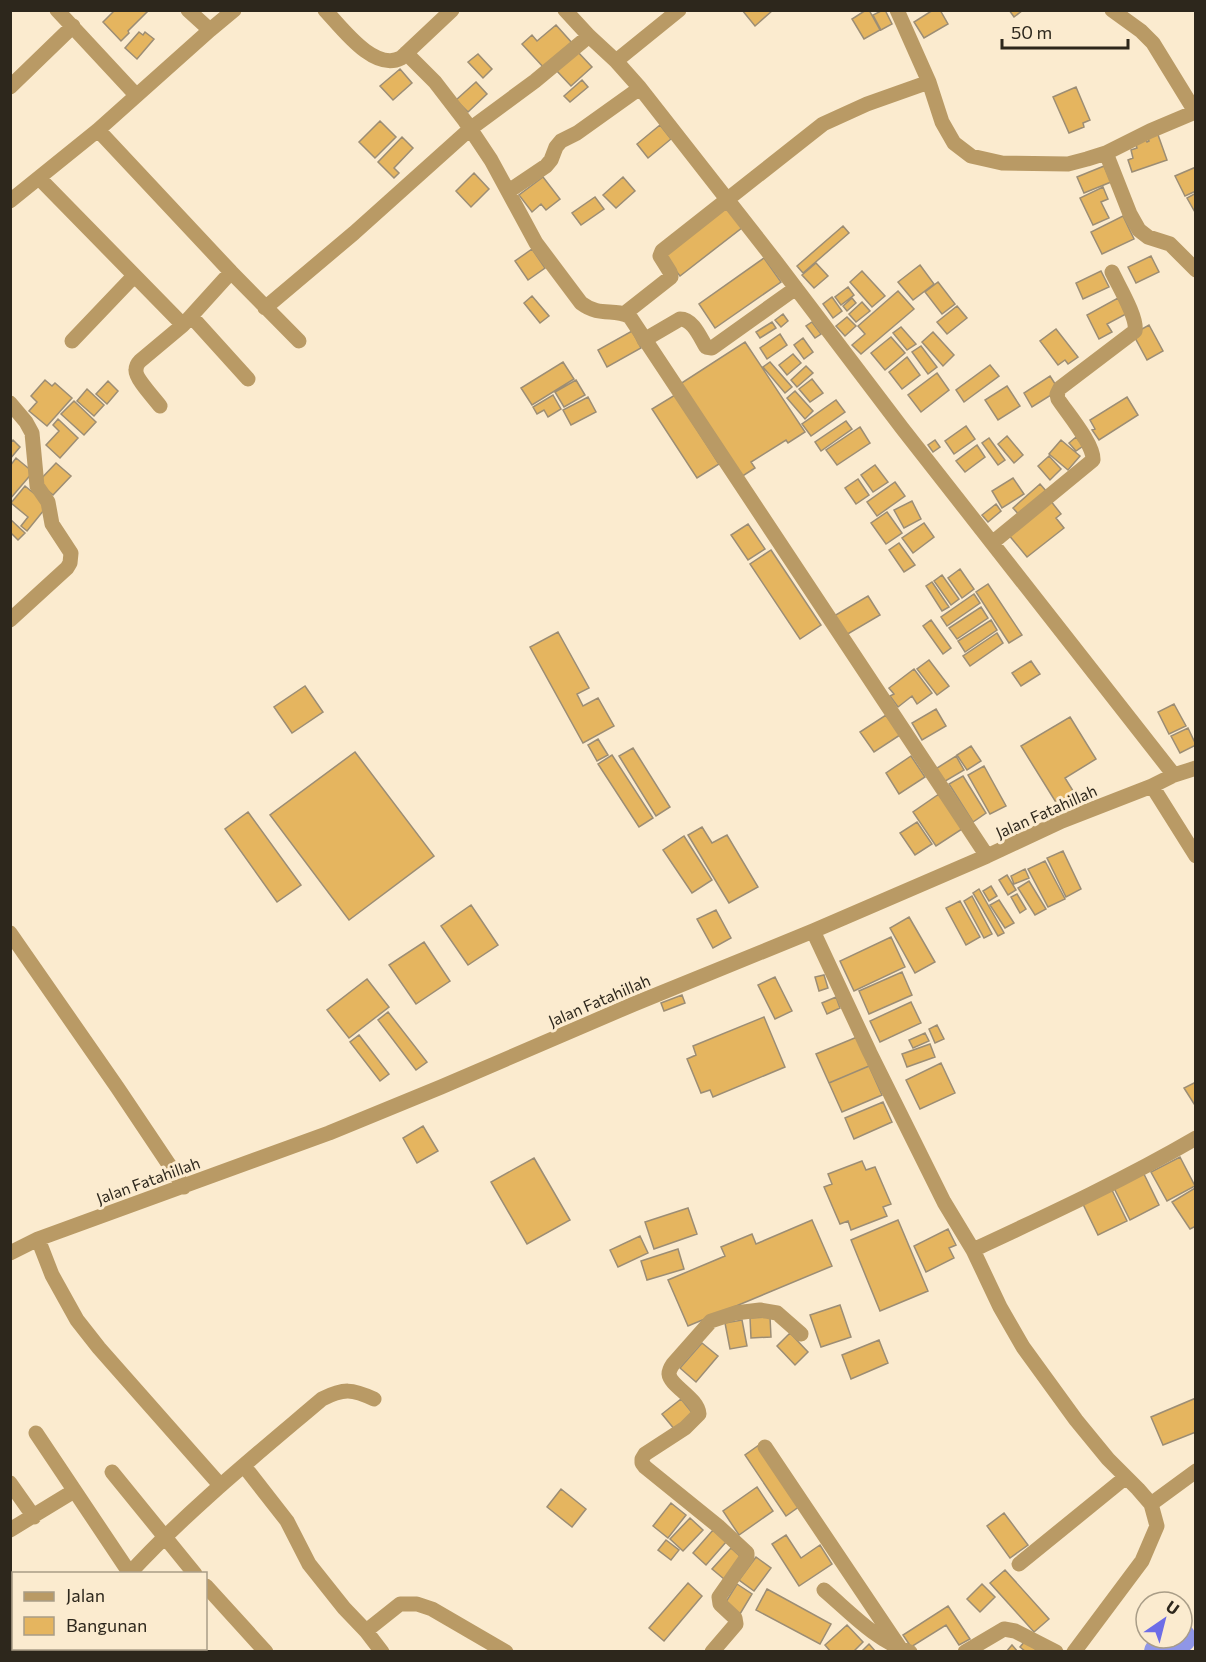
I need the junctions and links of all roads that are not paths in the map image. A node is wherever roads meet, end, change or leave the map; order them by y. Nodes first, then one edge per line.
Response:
1 (57, 10) edge
2 (188, 10) edge
3 (234, 10) edge
4 (325, 10) edge
5 (452, 10) edge
6 (565, 10) edge
7 (679, 10) edge
8 (1112, 10) edge
9 (904, 13) edge
10 (73, 26) junction
11 (210, 30) junction
12 (589, 36) junction
13 (406, 53) junction
14 (616, 61) junction
15 (929, 82) junction
16 (10, 87) edge
17 (640, 88) junction
18 (136, 95) junction
19 (1195, 112) edge
20 (471, 129) junction
21 (98, 130) junction
22 (1106, 153) junction
23 (39, 178) junction
24 (509, 191) junction
25 (728, 200) junction
26 (10, 201) edge
27 (1196, 270) edge
28 (231, 272) junction
29 (1112, 272) dead end
30 (134, 276) junction
31 (796, 288) junction
32 (265, 308) junction
33 (624, 314) junction
34 (187, 321) junction
35 (644, 340) junction
36 (72, 341) dead end
37 (298, 341) dead end
38 (248, 379) dead end
39 (10, 403) edge
40 (160, 406) dead end
41 (992, 543) junction
42 (10, 620) edge
43 (1196, 768) edge
44 (1174, 775) junction
45 (1152, 786) junction
46 (987, 856) junction
47 (1196, 856) edge
48 (813, 932) junction
49 (10, 933) edge
50 (1196, 1138) edge
51 (184, 1187) junction
52 (38, 1239) junction
53 (973, 1250) junction
54 (10, 1253) edge
55 (801, 1334) dead end
56 (374, 1399) dead end
57 (36, 1433) dead end
58 (765, 1447) dead end
59 (244, 1466) junction
60 (112, 1472) dead end
61 (1196, 1472) edge
62 (1126, 1477) junction
63 (10, 1483) edge
64 (220, 1485) junction
65 (75, 1491) junction
66 (1151, 1504) junction
67 (34, 1517) junction
68 (10, 1530) edge
69 (165, 1536) junction
70 (1019, 1564) dead end
71 (128, 1572) edge
72 (130, 1572) edge
73 (193, 1572) edge
74 (207, 1587) edge
75 (824, 1590) dead end
76 (366, 1631) junction
77 (905, 1650) edge
78 (266, 1652) edge
79 (382, 1652) edge
80 (506, 1652) edge
81 (712, 1652) edge
82 (965, 1652) edge
83 (1056, 1652) edge
84 (1074, 1652) edge

1 - 10 street
2 - 11 street
3 - 11 street
4 - 13 street
5 - 13 street
6 - 12 street
7 - 14 street
8 - 19 street
9 - 15 street
10 - 16 street
10 - 18 street
11 - 18 street
12 - 14 street
12 - 20 street
13 - 20 street
14 - 17 street
15 - 22 street
15 - 25 street
17 - 24 street
17 - 25 street
18 - 21 street
19 - 22 street
20 - 24 street
20 - 32 street
21 - 23 street
21 - 28 street
22 - 27 street
23 - 26 street
23 - 30 street
24 - 33 street
25 - 31 street
25 - 33 street
28 - 32 street
28 - 34 street
29 - 41 street
30 - 34 street
30 - 36 street
31 - 35 street
31 - 41 street
32 - 37 street
33 - 35 street
34 - 38 street
34 - 40 street
35 - 46 street
39 - 42 street
41 - 44 street
43 - 44 street, Jalan Fatahillah
44 - 45 street, Jalan Fatahillah
45 - 46 street, Jalan Fatahillah
45 - 47 street
46 - 48 street, Jalan Fatahillah
48 - 51 street, Jalan Fatahillah
48 - 53 street
49 - 51 street
50 - 53 street
51 - 52 street, Jalan Fatahillah
52 - 54 street, Jalan Fatahillah
52 - 64 street
53 - 62 street
55 - 81 street
56 - 59 street
57 - 65 street
58 - 77 street
59 - 64 street
59 - 76 street
60 - 69 street
61 - 66 street
62 - 66 street
62 - 70 street
63 - 67 street
64 - 69 street
65 - 67 street
65 - 71 street
66 - 84 street
67 - 68 street
69 - 72 street
69 - 73 street
74 - 78 street
75 - 77 street
76 - 79 street
76 - 80 street
82 - 83 street

